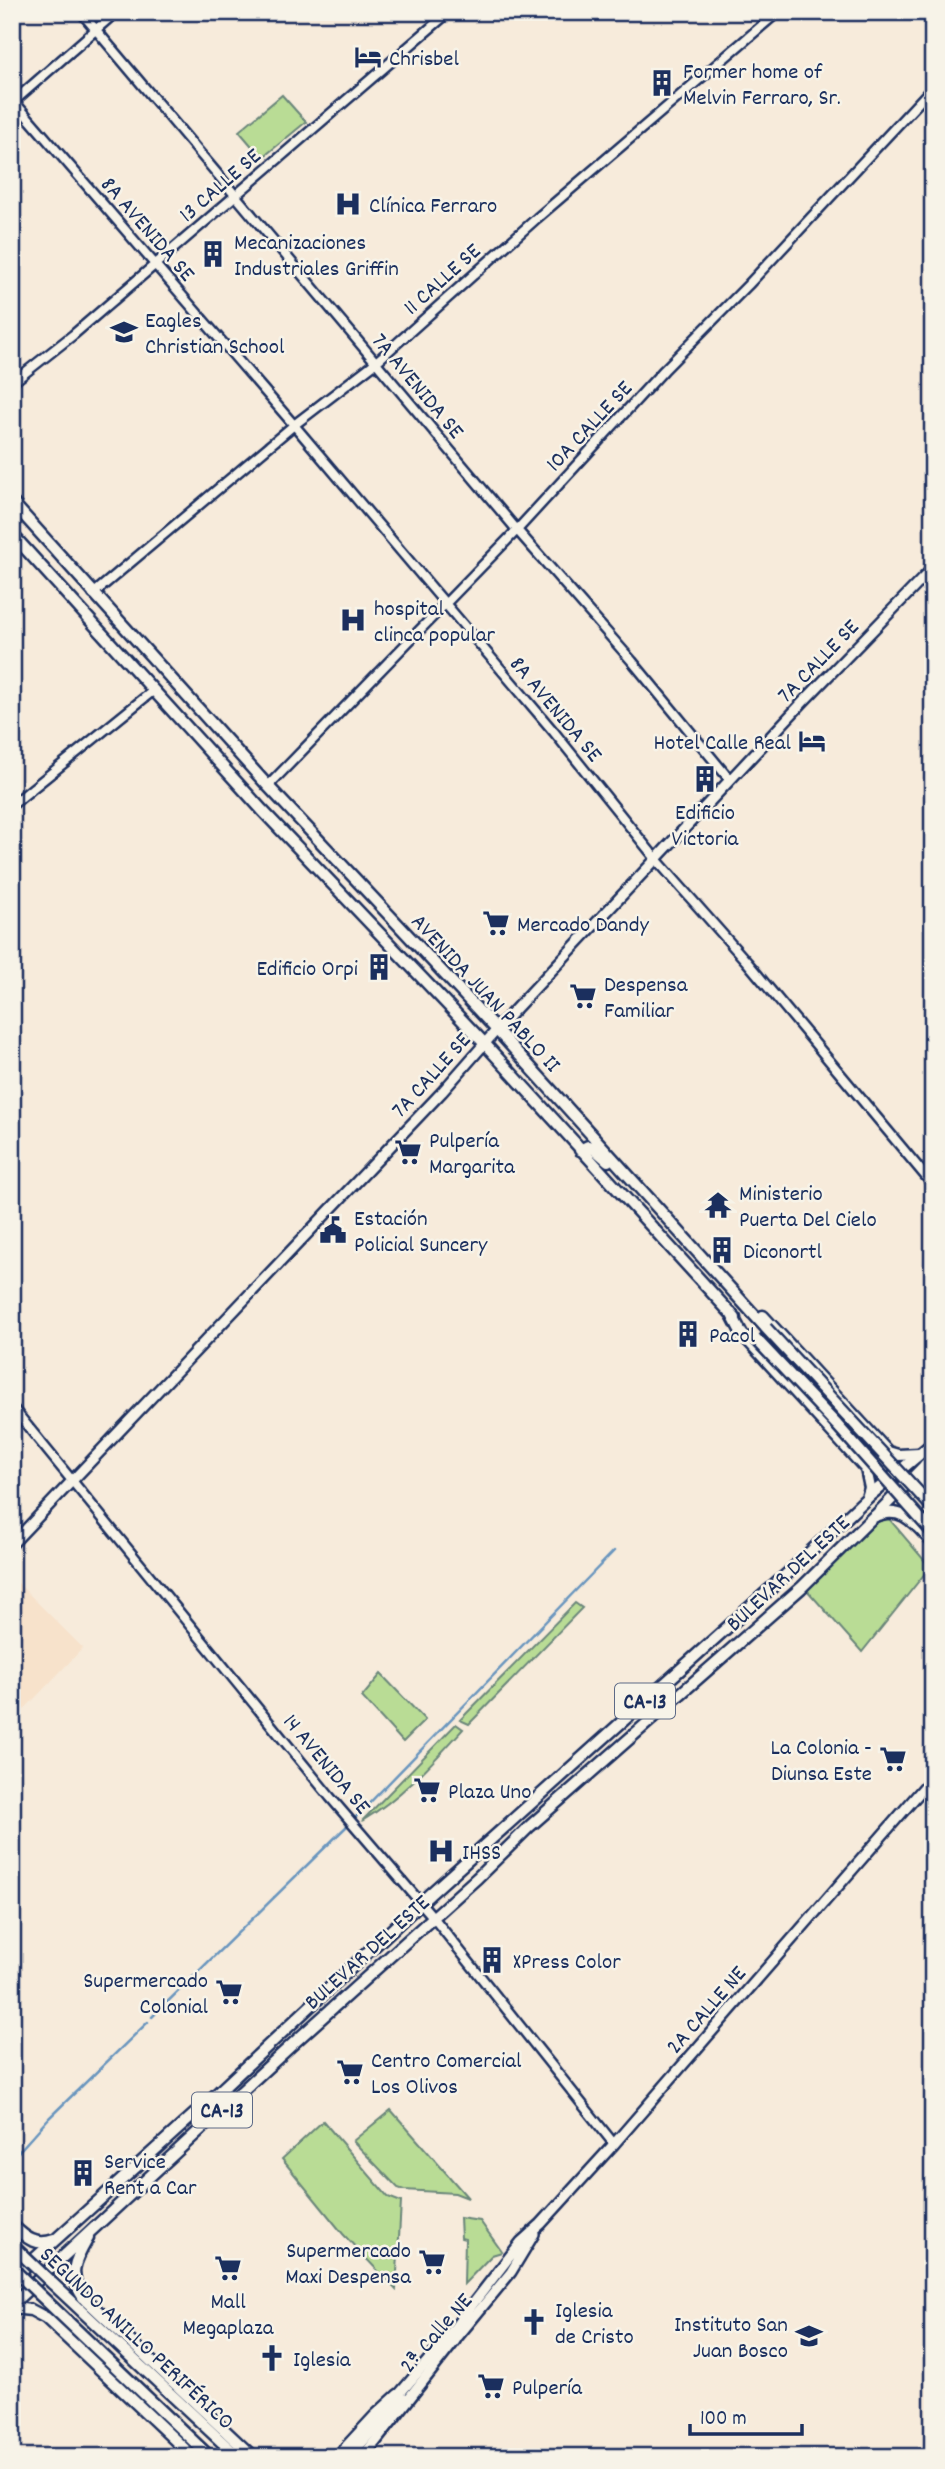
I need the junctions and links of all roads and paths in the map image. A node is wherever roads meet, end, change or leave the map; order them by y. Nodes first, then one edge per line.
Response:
1 (80, 12) edge
2 (116, 12) edge
3 (449, 12) edge
4 (778, 12) edge
5 (95, 30) junction
6 (933, 88) edge
7 (13, 101) edge
8 (235, 195) junction
9 (155, 265) junction
10 (375, 363) junction
11 (12, 383) edge
12 (295, 425) junction
13 (12, 502) edge
14 (517, 530) junction
15 (12, 534) edge
16 (933, 568) edge
17 (93, 594) junction
18 (444, 605) junction
19 (154, 690) junction
20 (730, 780) junction
21 (268, 786) junction
22 (12, 805) edge
23 (656, 859) junction
24 (496, 1029) junction
25 (484, 1043) junction
26 (580, 1150) junction
27 (615, 1161) junction
28 (933, 1185) edge
29 (742, 1302) junction
30 (731, 1314) junction
31 (12, 1407) edge
32 (862, 1424) junction
33 (841, 1442) junction
34 (933, 1443) edge
35 (919, 1454) junction
36 (933, 1457) edge
37 (925, 1465) junction
38 (73, 1480) junction
39 (867, 1497) junction
40 (933, 1499) edge
41 (933, 1508) edge
42 (873, 1517) junction
43 (933, 1523) edge
44 (932, 1539) edge
45 (12, 1544) edge
46 (932, 1777) edge
47 (421, 1903) junction
48 (433, 1917) junction
49 (614, 2144) junction
50 (541, 2224) junction
51 (12, 2225) edge
52 (91, 2232) junction
53 (57, 2239) junction
54 (12, 2245) edge
55 (503, 2264) joint
56 (12, 2268) edge
57 (12, 2279) edge
58 (12, 2306) edge
59 (455, 2340) junction
60 (398, 2395) joint
61 (247, 2456) edge
62 (193, 2457) edge
63 (210, 2457) edge
64 (339, 2457) edge
65 (349, 2457) edge
66 (363, 2457) edge

1 - 5 street, 7A AVENIDA SE
2 - 5 street
3 - 8 street, 13 CALLE SE
4 - 10 street, 11 CALLE SE
5 - 7 street
5 - 8 street, 7A AVENIDA SE
6 - 14 street, 10A CALLE SE
7 - 9 street, 8A AVENIDA SE
8 - 9 street, 13 CALLE SE
8 - 10 street, 7A AVENIDA SE
9 - 11 street, 13 CALLE SE
9 - 12 street, 8A AVENIDA SE
10 - 12 street, 11 CALLE SE
10 - 14 street, 7A AVENIDA SE
12 - 17 street, 11 CALLE SE
12 - 18 street, 8A AVENIDA SE
13 - 17 main road, AVENIDA JUAN PABLO II
14 - 18 street, 10A CALLE SE
14 - 20 street, 7A AVENIDA SE
15 - 19 main road, AVENIDA JUAN PABLO II
16 - 20 main road, 7A CALLE SE
17 - 21 main road, AVENIDA JUAN PABLO II
18 - 21 street, 10A CALLE SE
18 - 23 street, 8A AVENIDA SE
19 - 22 street
19 - 25 main road, AVENIDA JUAN PABLO II
20 - 23 main road, 7A CALLE SE
21 - 24 main road, AVENIDA JUAN PABLO II
23 - 24 main road, 7A CALLE SE
23 - 28 street, 8A AVENIDA SE
24 - 25 main road, 7A CALLE SE
24 - 27 main road, AVENIDA JUAN PABLO II
25 - 26 main road, AVENIDA JUAN PABLO II
25 - 38 main road, 7A CALLE SE
26 - 27 main road
26 - 30 main road, AVENIDA JUAN PABLO II
27 - 29 main road, AVENIDA JUAN PABLO II
29 - 32 main road
29 - 41 main road, AVENIDA JUAN PABLO II, bridge
30 - 33 main road
30 - 44 main road, AVENIDA JUAN PABLO II, bridge
31 - 38 street, 14 AVENIDA SE
32 - 33 main road
32 - 35 main road
33 - 39 main road
34 - 35 main road, BULEVAR DEL ESTE
35 - 39 main road, BULEVAR DEL ESTE
36 - 37 main road, BULEVAR DEL ESTE
37 - 40 main road
37 - 42 main road, BULEVAR DEL ESTE
38 - 45 main road, 7A CALLE SE
38 - 47 street, 14 AVENIDA SE
39 - 47 main road, BULEVAR DEL ESTE / CA-13
42 - 44 main road
42 - 48 main road, BULEVAR DEL ESTE / CA-13
43 - 44 main road
46 - 49 main road, 2A CALLE NE
47 - 48 street, 14 AVENIDA SE
47 - 53 main road, BULEVAR DEL ESTE / CA-13
48 - 49 street, 14 AVENIDA SE
48 - 52 main road, BULEVAR DEL ESTE / CA-13
49 - 50 main road, 2A CALLE NE
50 - 55 main road, 2A CALLE NE
50 - 59 main road, 2ª Calle NE
51 - 53 main road
52 - 58 main road, BULEVAR DEL ESTE / CA-13
52 - 61 main road
53 - 57 main road, BULEVAR DEL ESTE / CA-13
54 - 61 main road, SEGUNDO ANILLO PERIFÉRICO, bridge
55 - 60 main road, 2ª Calle NE
56 - 63 main road, SEGUNDO ANILLO PERIFÉRICO, bridge
58 - 62 main road
59 - 65 main road, 2ª Calle NE
59 - 66 main road
60 - 64 main road

